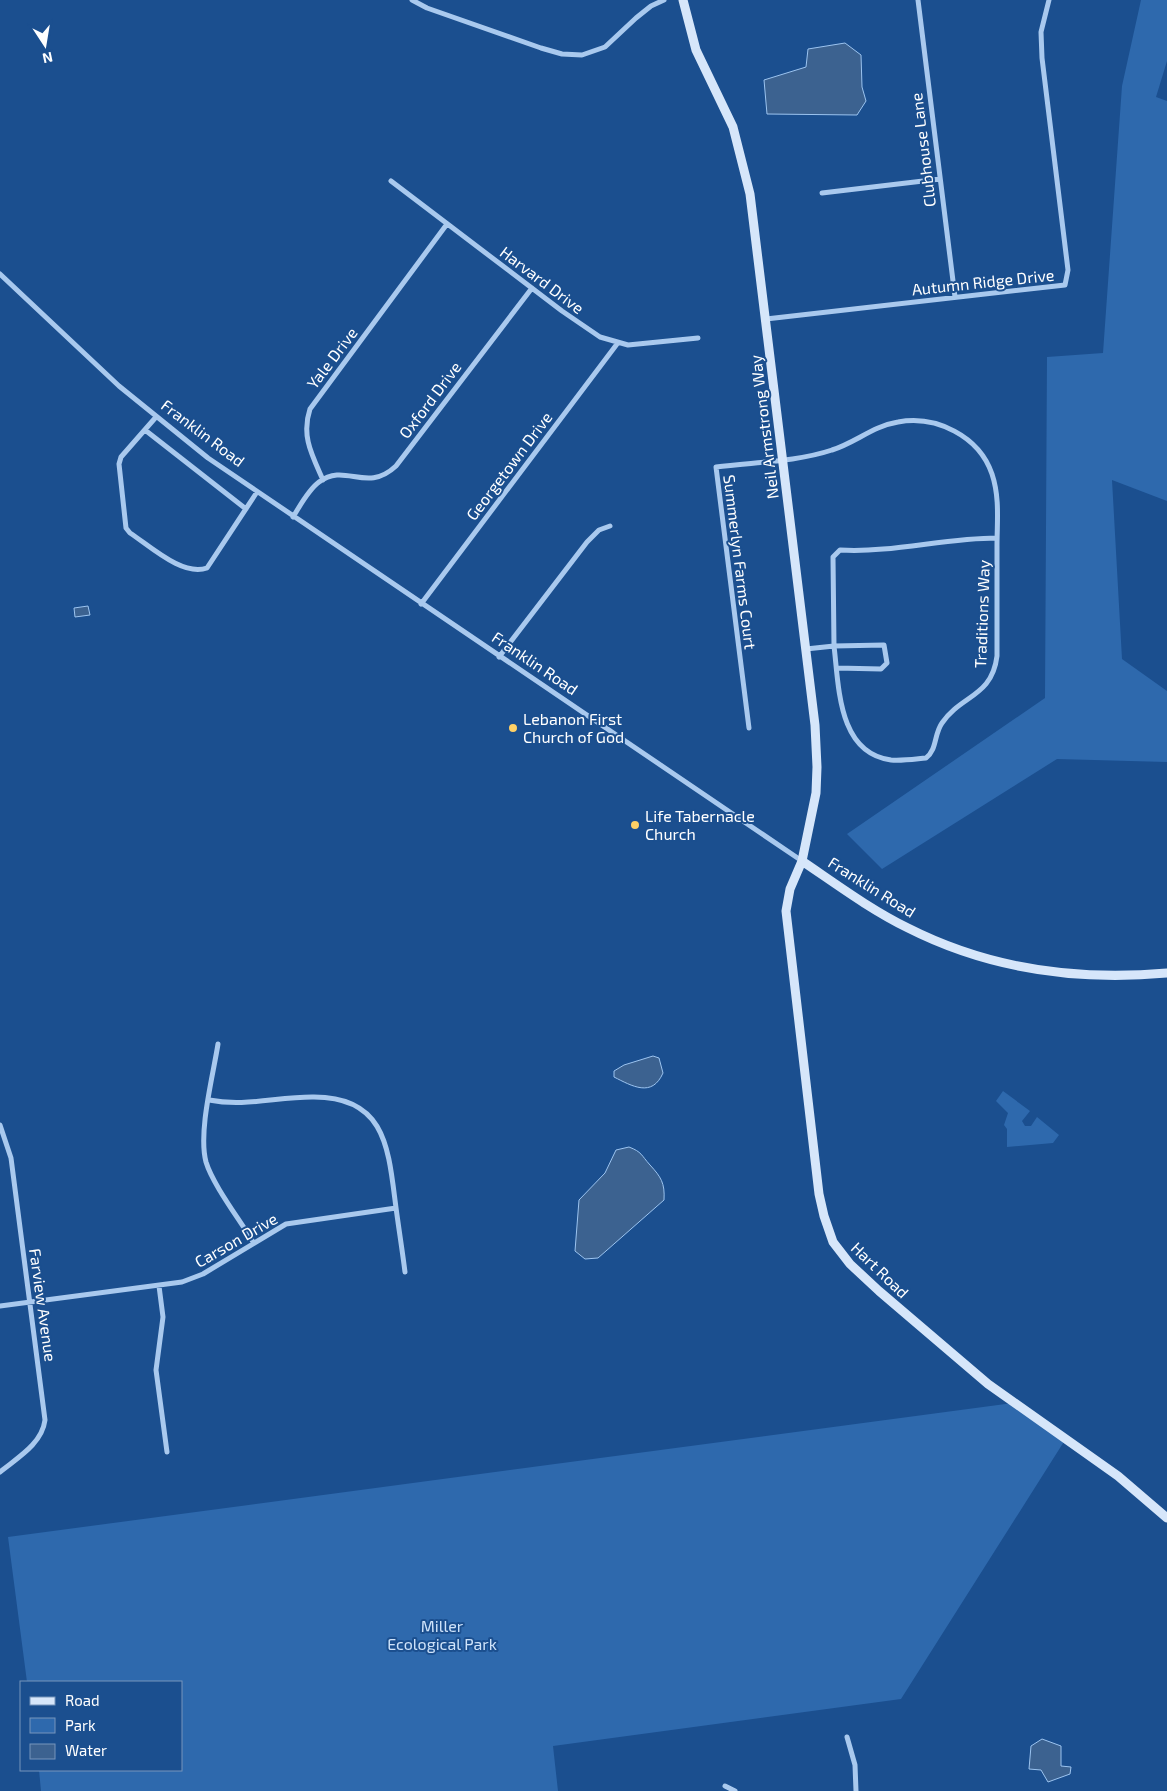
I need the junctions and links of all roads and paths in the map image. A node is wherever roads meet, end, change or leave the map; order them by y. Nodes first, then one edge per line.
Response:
1 (412, 0) edge
2 (664, 0) edge
3 (684, 0) edge
4 (918, 0) edge
5 (1049, 0) edge
6 (940, 179) junction
7 (391, 181) dead end
8 (822, 193) dead end
9 (448, 224) junction
10 (0, 274) edge
11 (532, 288) junction
12 (955, 296) junction
13 (766, 319) junction
14 (698, 338) dead end
15 (617, 344) junction
16 (156, 417) junction
17 (145, 430) junction
18 (783, 459) junction
19 (323, 480) junction
20 (257, 492) junction
21 (246, 509) junction
22 (293, 517) junction
23 (610, 526) dead end
24 (997, 538) junction
25 (421, 604) junction
26 (834, 646) junction
27 (806, 649) junction
28 (499, 657) junction
29 (837, 668) junction
30 (748, 728) dead end
31 (802, 861) junction
32 (1167, 973) edge
33 (218, 1044) dead end
34 (209, 1100) junction
35 (0, 1125) edge
36 (396, 1208) junction
37 (253, 1242) junction
38 (405, 1272) dead end
39 (159, 1286) junction
40 (30, 1302) junction
41 (0, 1306) edge
42 (167, 1452) dead end
43 (0, 1472) edge
44 (1167, 1518) edge
45 (847, 1737) dead end
46 (725, 1786) dead end
47 (735, 1791) edge
48 (856, 1791) edge

1 - 2 street
3 - 13 main road, Neil Armstrong Way
4 - 6 street, Clubhouse Lane
5 - 12 street, Autumn Ridge Drive
6 - 8 street
6 - 12 street, Clubhouse Lane
7 - 9 street, Harvard Drive
9 - 11 street, Harvard Drive
9 - 19 street, Yale Drive
10 - 16 street, Franklin Road
11 - 15 street, Harvard Drive
11 - 19 street, Oxford Drive
12 - 13 street, Autumn Ridge Drive
13 - 18 main road, Neil Armstrong Way
14 - 15 street, Harvard Drive
15 - 25 street, Georgetown Drive
16 - 17 street
16 - 20 street, Franklin Road
17 - 21 street
17 - 21 street
18 - 24 street, Traditions Way
18 - 27 main road, Neil Armstrong Way
18 - 30 street, Summerlyn Farms Court
19 - 22 street
20 - 21 street
20 - 22 street, Franklin Road
22 - 25 street, Franklin Road
23 - 28 street
24 - 26 street, Traditions Way
24 - 29 street, Traditions Way
25 - 28 street, Franklin Road
26 - 27 street
26 - 29 street, Traditions Way
26 - 29 street
27 - 31 main road, Neil Armstrong Way
28 - 31 street, Franklin Road
31 - 32 main road, Franklin Road
31 - 44 main road, Hart Road
33 - 34 street
34 - 36 street
34 - 37 street
35 - 40 street, Farview Avenue
36 - 37 street, Carson Drive
36 - 38 street
37 - 39 street, Carson Drive
39 - 40 street, Carson Drive
39 - 42 street
40 - 41 street, Carson Drive
40 - 43 street, Farview Avenue
45 - 48 street
46 - 47 street

